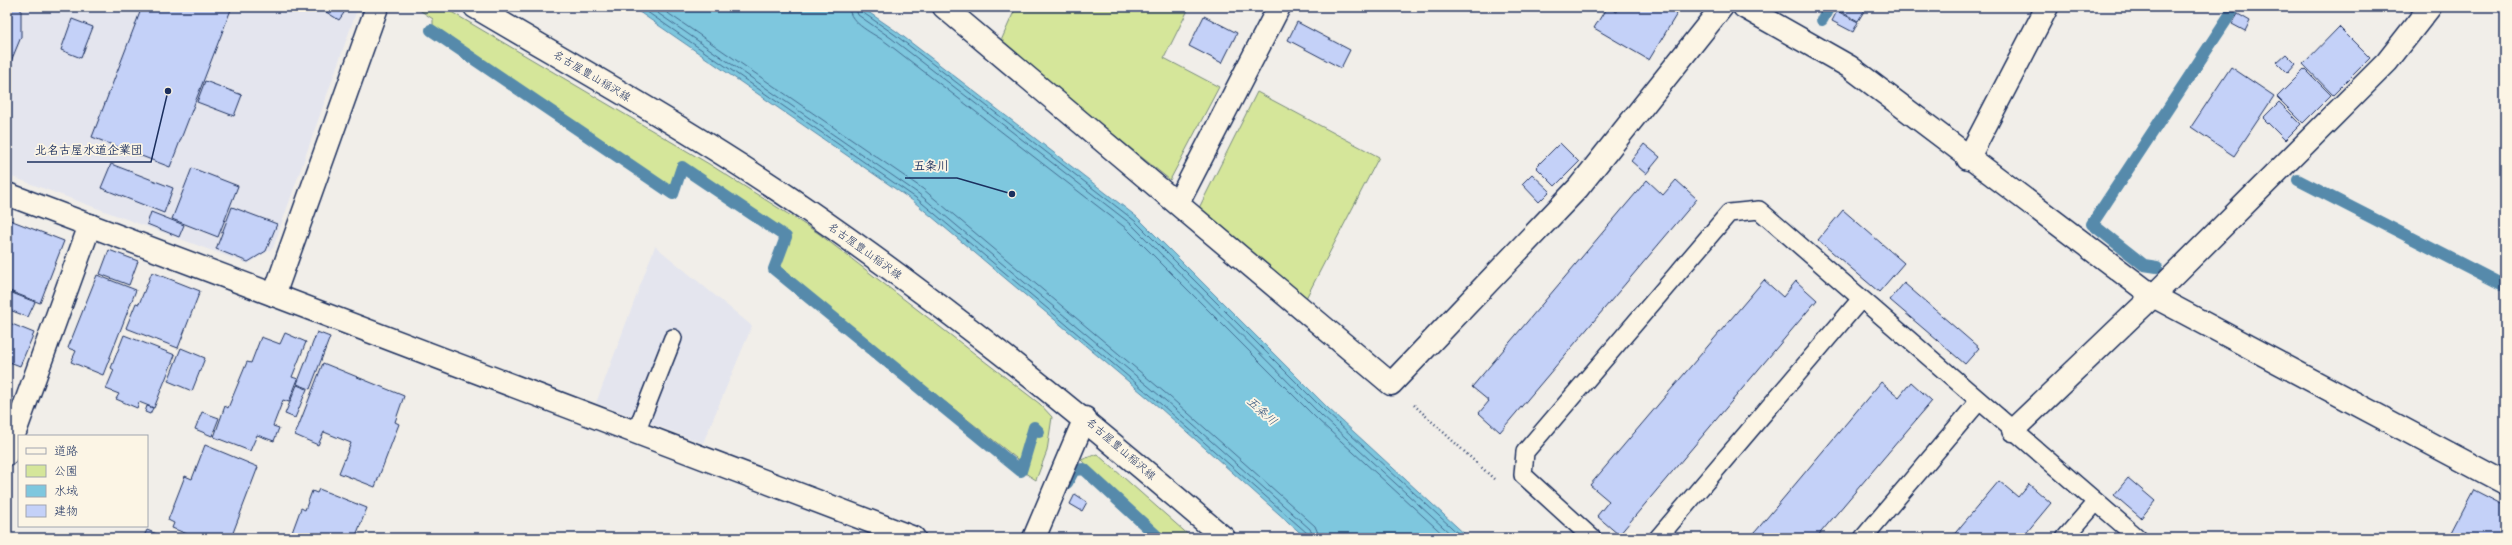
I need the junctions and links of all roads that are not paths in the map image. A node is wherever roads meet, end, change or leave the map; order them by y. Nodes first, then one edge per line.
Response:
1 (377, 7) edge
2 (475, 7) edge
3 (944, 7) edge
4 (1279, 7) edge
5 (1722, 7) edge
6 (1744, 7) edge
7 (2047, 7) edge
8 (2430, 7) edge
9 (1968, 159) junction
10 (7, 194) edge
11 (1178, 202) junction
12 (90, 225) junction
13 (274, 295) junction
14 (2153, 296) junction
15 (1861, 299) junction
16 (673, 338) dead end
17 (1980, 401) junction
18 (1084, 418) junction
19 (2013, 430) junction
20 (636, 432) junction
21 (7, 454) edge
22 (2505, 483) edge
23 (2096, 502) junction
24 (914, 538) edge
25 (1034, 538) edge
26 (1224, 538) edge
27 (1592, 538) edge
28 (1658, 538) edge
29 (1863, 538) edge
30 (2065, 538) edge
31 (2138, 538) edge

1 - 13 street
2 - 18 street, 名古屋豊山稲沢線
3 - 11 street
4 - 11 street
5 - 11 street
6 - 9 street
7 - 9 street
8 - 14 street
9 - 14 street
10 - 12 street
12 - 13 street
12 - 21 street
13 - 20 street
14 - 19 street
14 - 22 street
15 - 17 lane
15 - 27 lane
15 - 28 lane
16 - 20 lane
17 - 19 lane
17 - 29 lane
18 - 25 street
18 - 26 street, 名古屋豊山稲沢線
19 - 23 lane
20 - 24 street
23 - 30 lane
23 - 31 lane

